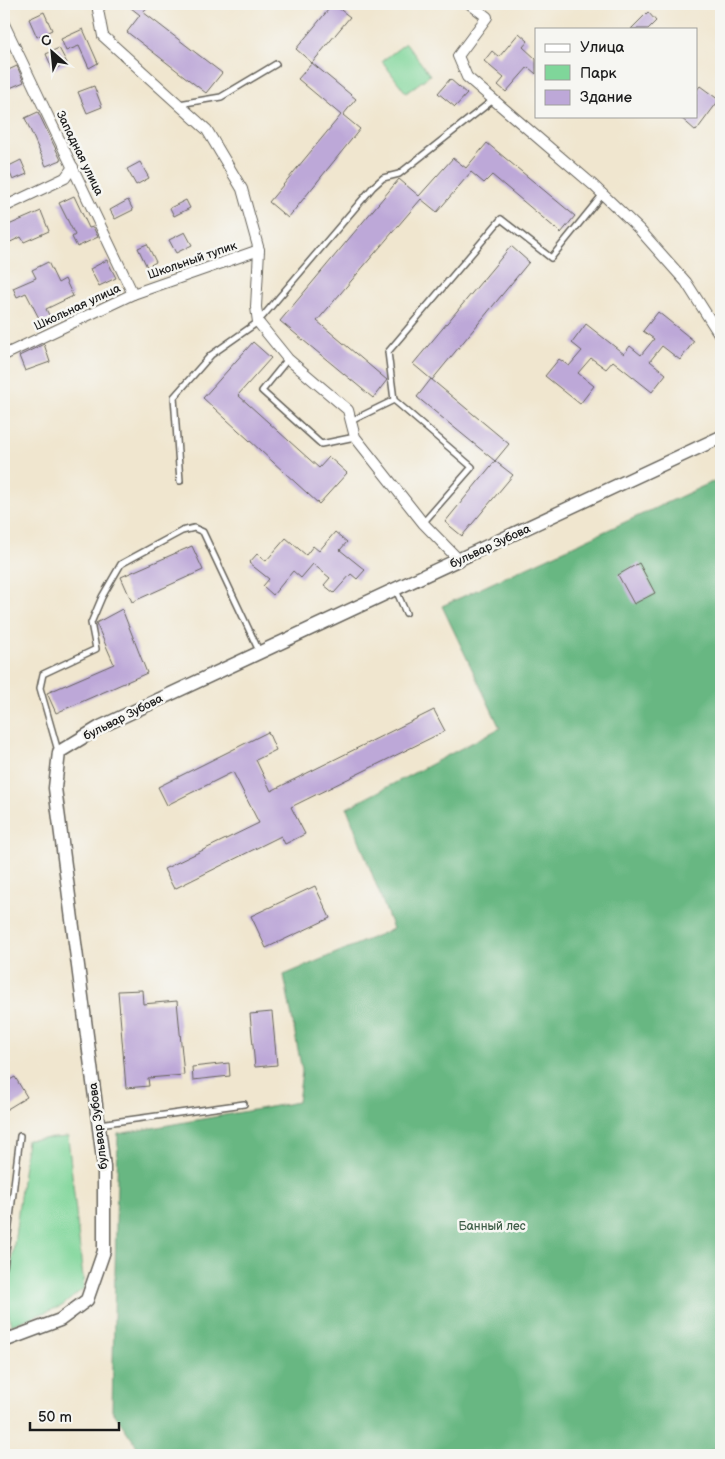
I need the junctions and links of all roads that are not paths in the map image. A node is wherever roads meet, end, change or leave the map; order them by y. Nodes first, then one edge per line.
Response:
1 (470, 4) edge
2 (99, 6) edge
3 (4, 24) edge
4 (8, 42) edge
5 (276, 64) dead end
6 (494, 100) junction
7 (178, 104) junction
8 (73, 167) junction
9 (603, 194) junction
10 (4, 207) edge
11 (259, 250) junction
12 (133, 294) junction
13 (258, 322) junction
14 (721, 337) edge
15 (4, 355) edge
16 (288, 358) junction
17 (394, 400) junction
18 (351, 422) junction
19 (355, 437) junction
20 (721, 438) edge
21 (180, 481) dead end
22 (423, 523) junction
23 (460, 561) junction
24 (396, 590) junction
25 (406, 614) dead end
26 (260, 652) junction
27 (59, 752) junction
28 (244, 1104) dead end
29 (98, 1124) junction
30 (20, 1136) dead end
31 (4, 1267) edge
32 (7, 1336) edge

1 - 6 street
2 - 7 street
3 - 4 street, Западная улица
4 - 8 street, Западная улица
5 - 7 lane
6 - 9 street
6 - 13 lane
7 - 11 street
8 - 10 street
8 - 12 street, Западная улица
9 - 14 street
9 - 17 lane
11 - 12 street, Школьный тупик
11 - 13 street
12 - 15 street, Школьная улица
13 - 16 street
13 - 21 lane
16 - 18 street
16 - 19 lane
17 - 18 lane
17 - 22 lane
18 - 19 street
19 - 22 street
20 - 23 street, бульвар Зубова
22 - 23 street
23 - 24 street, бульвар Зубова
24 - 25 lane
24 - 26 street, бульвар Зубова
26 - 27 street, бульвар Зубова
26 - 27 lane
27 - 29 street, бульвар Зубова
28 - 29 lane
29 - 32 street, бульвар Зубова
30 - 31 lane

